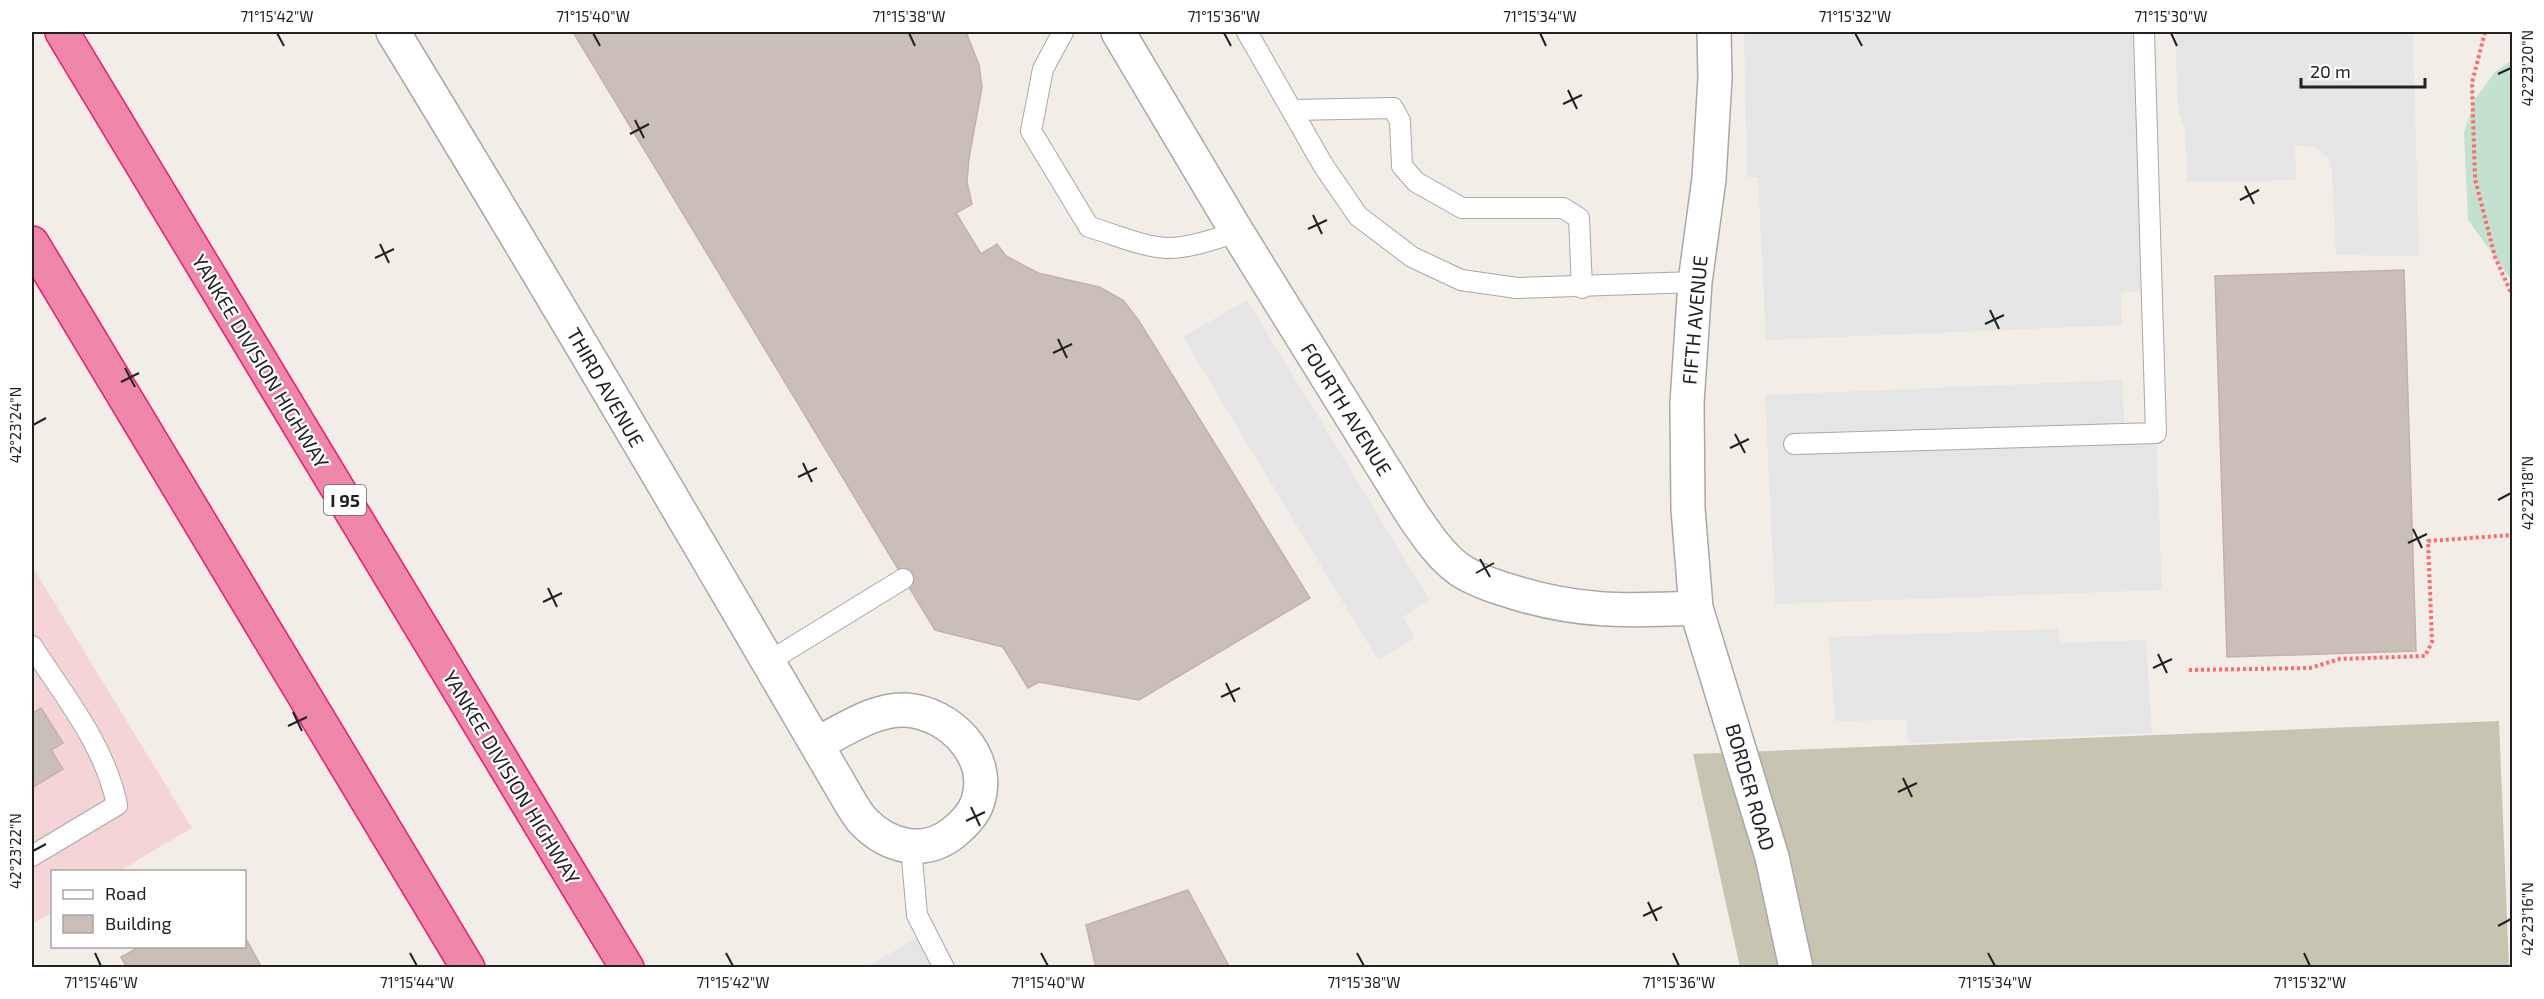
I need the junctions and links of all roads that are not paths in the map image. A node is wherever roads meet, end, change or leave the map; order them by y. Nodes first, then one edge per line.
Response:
1 (62, 32) edge
2 (393, 32) edge
3 (1062, 32) edge
4 (1118, 32) edge
5 (1246, 32) edge
6 (1714, 32) edge
7 (2144, 32) edge
8 (1292, 110) junction
9 (1237, 232) junction
10 (32, 243) edge
11 (1695, 282) junction
12 (1582, 288) junction
13 (1794, 444) dead end
14 (903, 579) dead end
15 (1696, 608) junction
16 (32, 646) edge
17 (768, 662) junction
18 (816, 744) junction
19 (911, 848) junction
20 (32, 856) edge
21 (468, 968) edge
22 (627, 968) edge
23 (944, 968) edge
24 (1796, 968) edge

1 - 22 highway, YANKEE DIVISION HIGHWAY / I 95
2 - 17 street, THIRD AVENUE
3 - 9 lane
4 - 9 street, FOURTH AVENUE
5 - 8 lane
6 - 11 street, FIFTH AVENUE
7 - 13 lane
8 - 12 lane
8 - 12 lane
9 - 15 street, FOURTH AVENUE
10 - 21 highway
11 - 12 lane
11 - 15 street, FIFTH AVENUE
14 - 17 lane
15 - 24 street, BORDER ROAD
16 - 20 lane
17 - 18 street, THIRD AVENUE
18 - 19 street, THIRD AVENUE
18 - 19 street
19 - 23 lane

